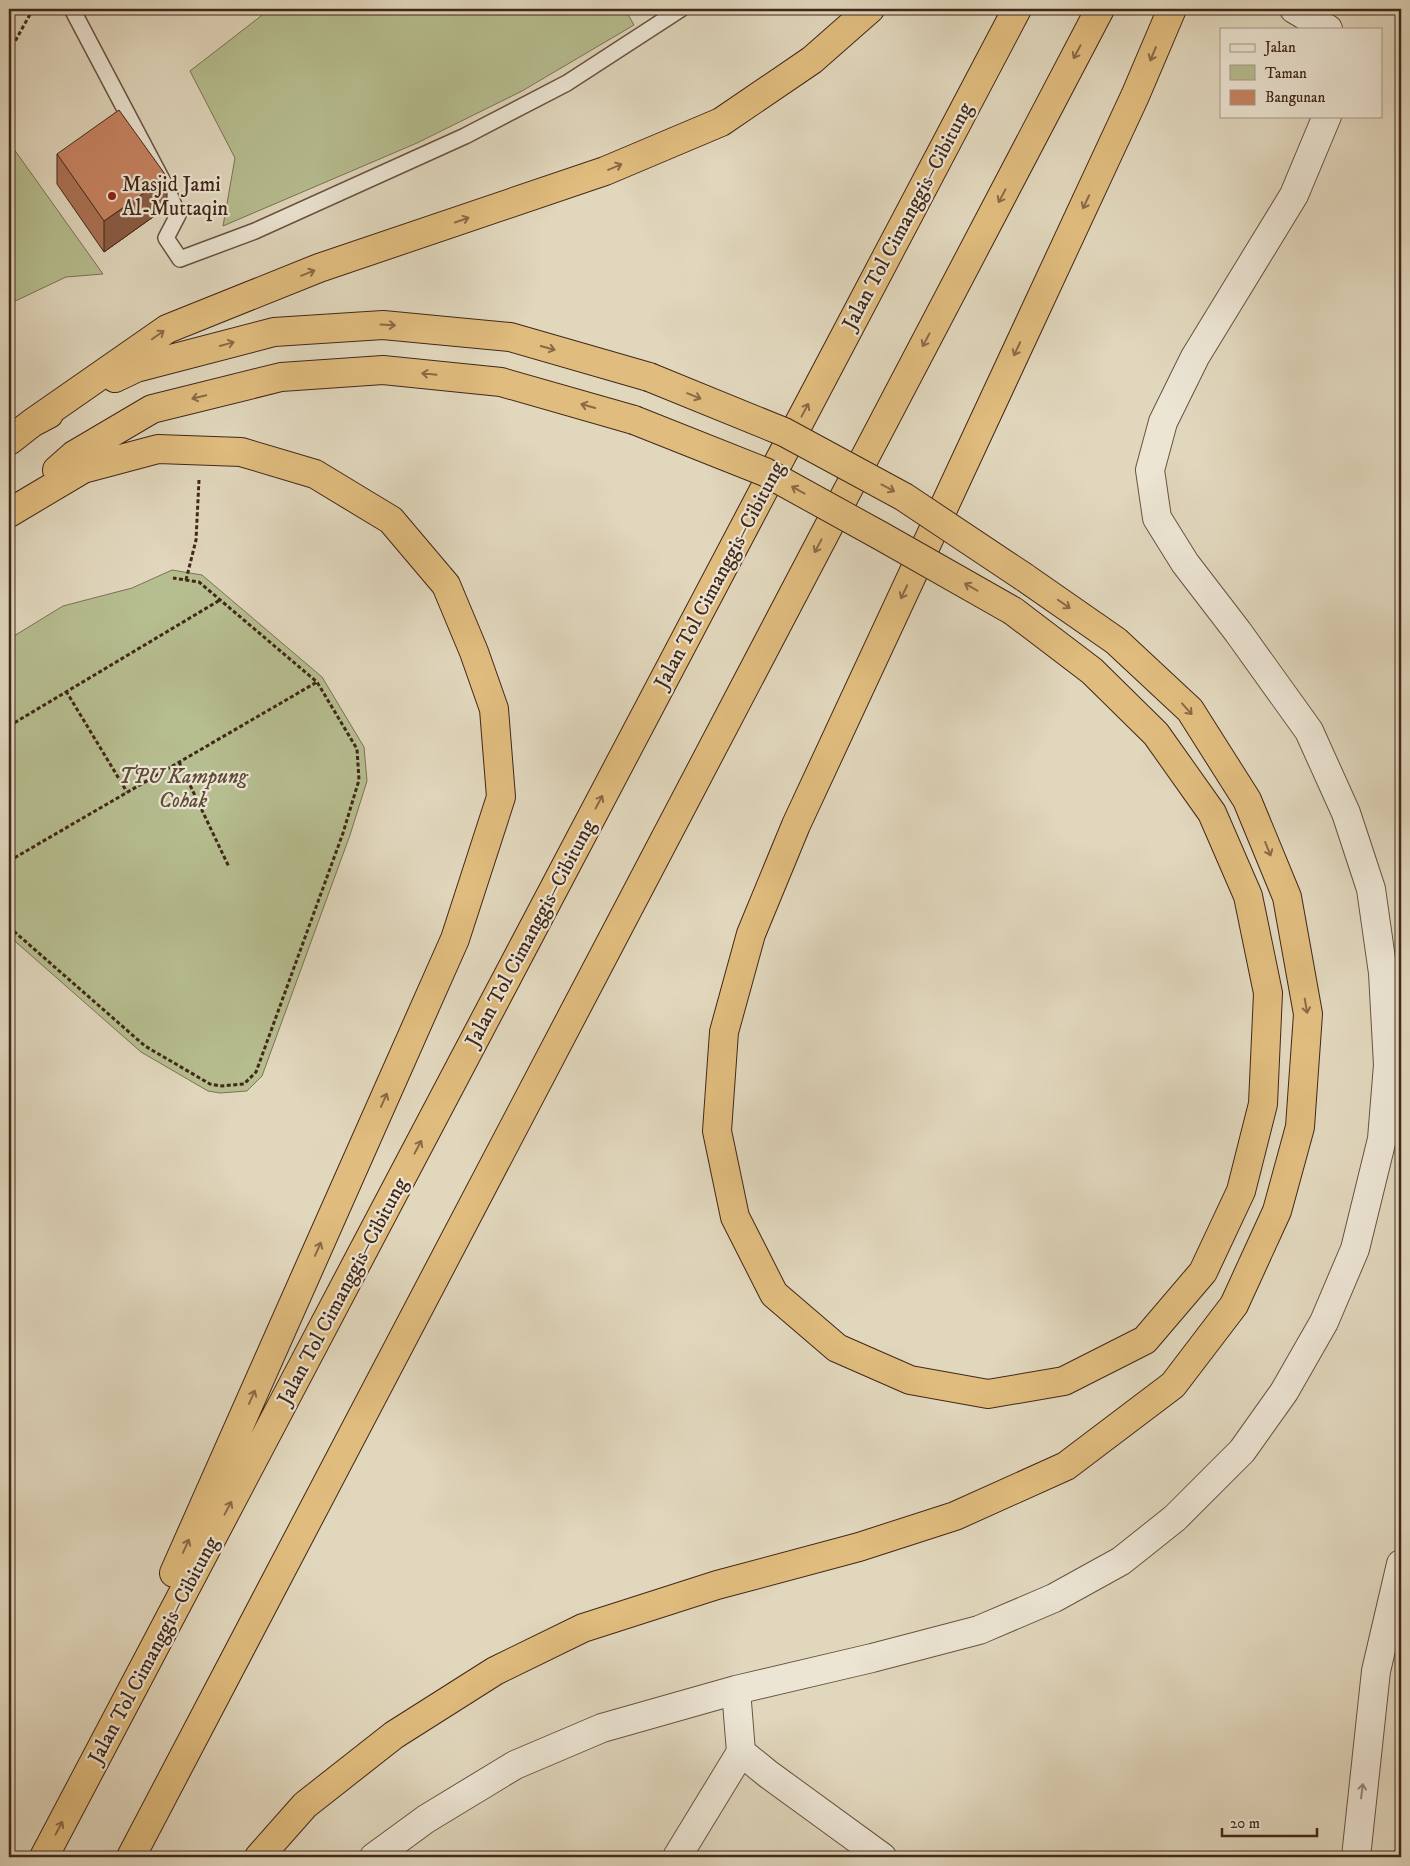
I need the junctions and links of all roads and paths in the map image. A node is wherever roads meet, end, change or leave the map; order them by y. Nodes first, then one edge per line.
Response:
1 (33, 9) edge
2 (72, 9) edge
3 (681, 9) edge
4 (870, 9) edge
5 (1016, 9) edge
6 (1100, 9) edge
7 (1172, 9) edge
8 (1294, 9) edge
9 (1327, 9) edge
10 (1326, 28) edge
11 (1332, 28) edge
12 (9, 52) edge
13 (1325, 118) edge
14 (32, 423) junction
15 (9, 441) edge
16 (199, 477) dead end
17 (9, 511) edge
18 (173, 578) dead end
19 (186, 580) junction
20 (220, 600) junction
21 (317, 682) junction
22 (66, 691) junction
23 (9, 726) edge
24 (179, 762) junction
25 (128, 792) junction
26 (9, 860) edge
27 (229, 867) dead end
28 (9, 927) edge
29 (1401, 1564) edge
30 (736, 1690) junction
31 (741, 1752) junction
32 (75, 1799) junction
33 (44, 1857) edge
34 (131, 1857) edge
35 (259, 1857) edge
36 (374, 1857) edge
37 (677, 1857) edge
38 (882, 1857) edge
39 (1356, 1857) edge

1 - 12 path
2 - 3 lane
14 -> 4 highway
32 -> 5 highway, Jalan Tol Cimanggis–Cibitung
6 -> 34 highway
7 -> 17 highway, bridge
8 - 10 street
9 - 11 street
13 - 30 street
14 - 15 highway
14 -> 35 highway, bridge
16 - 19 path
32 -> 17 highway
18 - 19 path
19 - 20 path
20 - 21 path
20 - 22 path
21 - 24 path
21 - 28 path
22 - 23 path
22 - 25 path
24 - 25 path
24 - 27 path
25 - 26 path
39 -> 29 street
30 - 31 street
30 - 36 street
31 - 37 street
31 - 38 street
33 -> 32 highway, Jalan Tol Cimanggis–Cibitung

